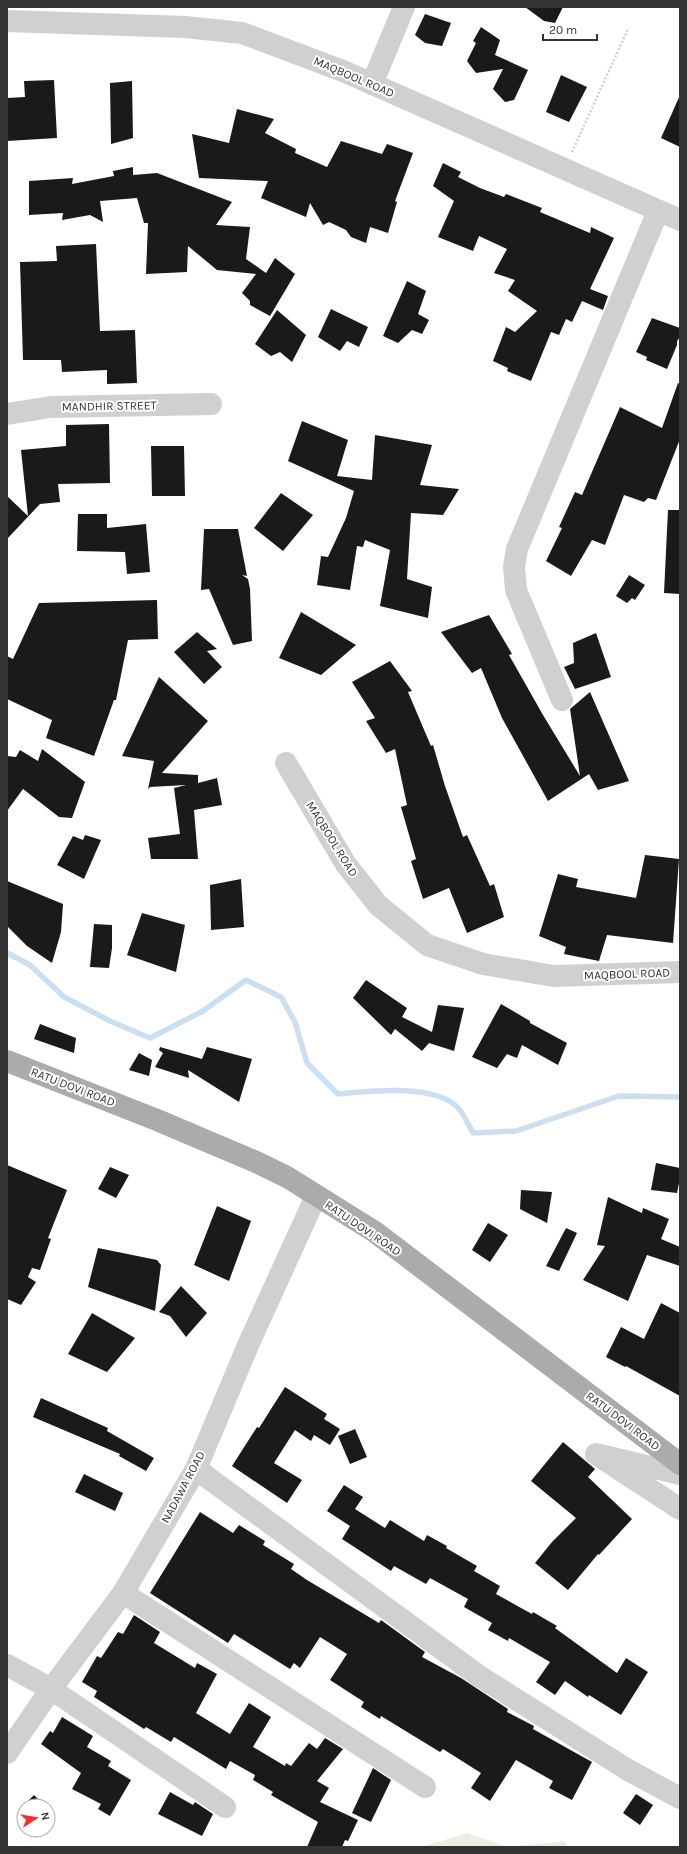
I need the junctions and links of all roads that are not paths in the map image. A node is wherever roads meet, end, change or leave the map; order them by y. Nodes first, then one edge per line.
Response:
1 (404, 7) edge
2 (7, 21) edge
3 (372, 84) junction
4 (658, 211) junction
5 (680, 220) edge
6 (211, 404) dead end
7 (7, 414) edge
8 (562, 700) dead end
9 (286, 763) dead end
10 (680, 972) edge
11 (7, 1061) edge
12 (316, 1196) junction
13 (680, 1464) edge
14 (196, 1469) junction
15 (680, 1474) edge
16 (680, 1509) edge
17 (123, 1593) junction
18 (7, 1665) edge
19 (51, 1689) junction
20 (7, 1753) edge
21 (425, 1787) dead end
22 (680, 1798) edge
23 (225, 1807) dead end

1 - 3 street
2 - 3 street, MAQBOOL ROAD
3 - 4 street, MAQBOOL ROAD
4 - 5 street, MAQBOOL ROAD
4 - 8 street
6 - 7 street, MANDHIR STREET
9 - 10 street, MAQBOOL ROAD
11 - 12 main road, RATU DOVI ROAD
12 - 13 main road, RATU DOVI ROAD
12 - 14 street, NADAWA ROAD
14 - 17 street, NADAWA ROAD
14 - 22 street
15 - 16 street
17 - 19 street, NADAWA ROAD
17 - 21 street
18 - 19 street
19 - 20 street, NADAWA ROAD
19 - 23 street

